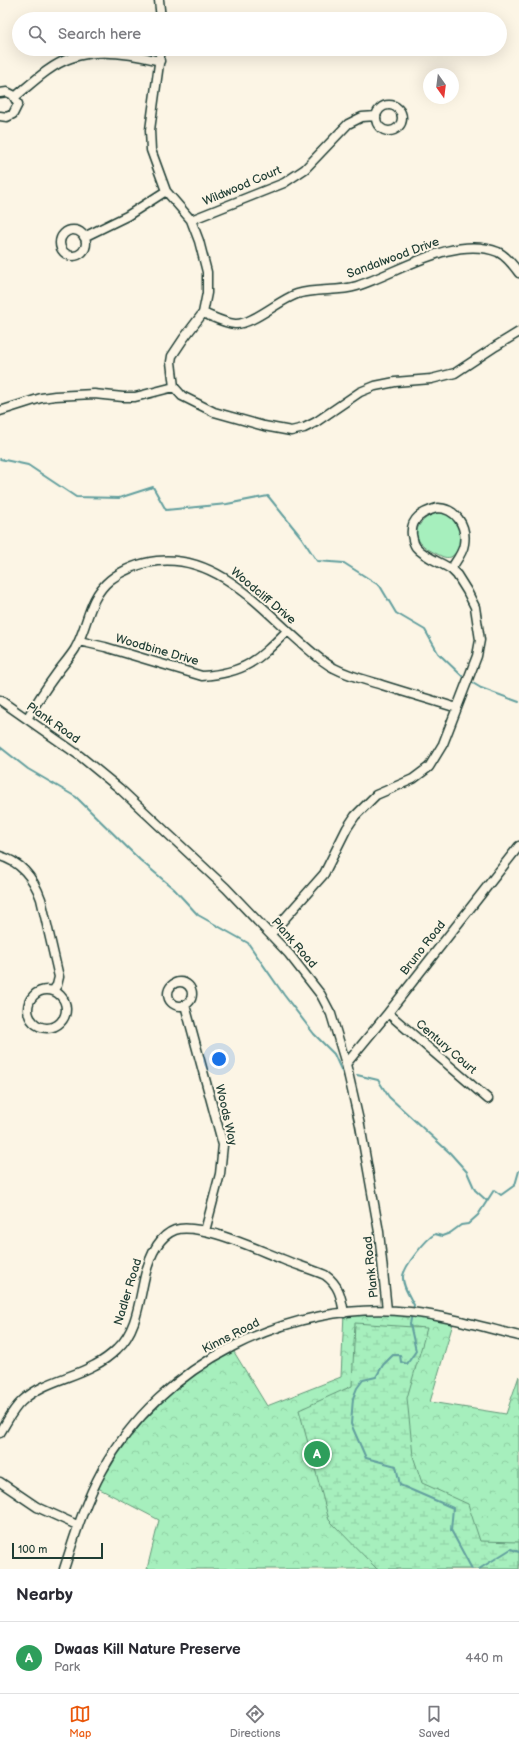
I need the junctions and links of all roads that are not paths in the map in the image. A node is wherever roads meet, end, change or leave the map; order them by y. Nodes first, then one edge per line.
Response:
1 (159, 0) edge
2 (160, 12) edge
3 (80, 56) edge
4 (137, 56) edge
5 (160, 56) edge
6 (160, 60) junction
7 (0, 93) edge
8 (15, 97) junction
9 (0, 116) edge
10 (376, 116) dead end
11 (166, 191) junction
12 (190, 220) junction
13 (84, 237) dead end
14 (519, 273) edge
15 (203, 313) junction
16 (519, 332) edge
17 (174, 387) junction
18 (0, 411) edge
19 (451, 569) junction
20 (287, 631) junction
21 (79, 641) junction
22 (0, 700) edge
23 (457, 708) junction
24 (27, 719) junction
25 (519, 846) edge
26 (0, 856) edge
27 (271, 934) junction
28 (53, 991) junction
29 (185, 1006) dead end
30 (388, 1013) junction
31 (346, 1064) junction
32 (488, 1099) dead end
33 (206, 1232) junction
34 (387, 1310) junction
35 (344, 1312) junction
36 (519, 1336) edge
37 (0, 1433) edge
38 (0, 1482) edge
39 (77, 1525) junction
40 (64, 1569) edge

1 - 2 street
3 - 8 street
4 - 6 street
5 - 6 street
6 - 11 street
7 - 8 street
8 - 9 street
10 - 12 street, Wildwood Court
11 - 12 street
11 - 13 street
12 - 15 street
14 - 15 street, Sandalwood Drive
15 - 17 street
16 - 17 street
17 - 18 street
19 - 19 street
19 - 23 street
20 - 21 street, Woodbine Drive
20 - 21 street, Woodcliff Drive
20 - 23 street, Woodcliff Drive
21 - 24 street, Woodcliff Drive
22 - 24 street, Plank Road
23 - 27 street
24 - 27 street, Plank Road
25 - 30 street, Bruno Road
26 - 28 street
27 - 31 street, Plank Road
28 - 28 street
29 - 33 street, Woods Way
30 - 31 street, Bruno Road
30 - 32 street, Century Court
31 - 34 street, Plank Road
33 - 35 street, Nadler Road
33 - 37 street, Nadler Road
34 - 35 street, Kinns Road
34 - 36 street, Kinns Road
35 - 39 street, Kinns Road
38 - 39 street
39 - 40 street, Kinns Road

